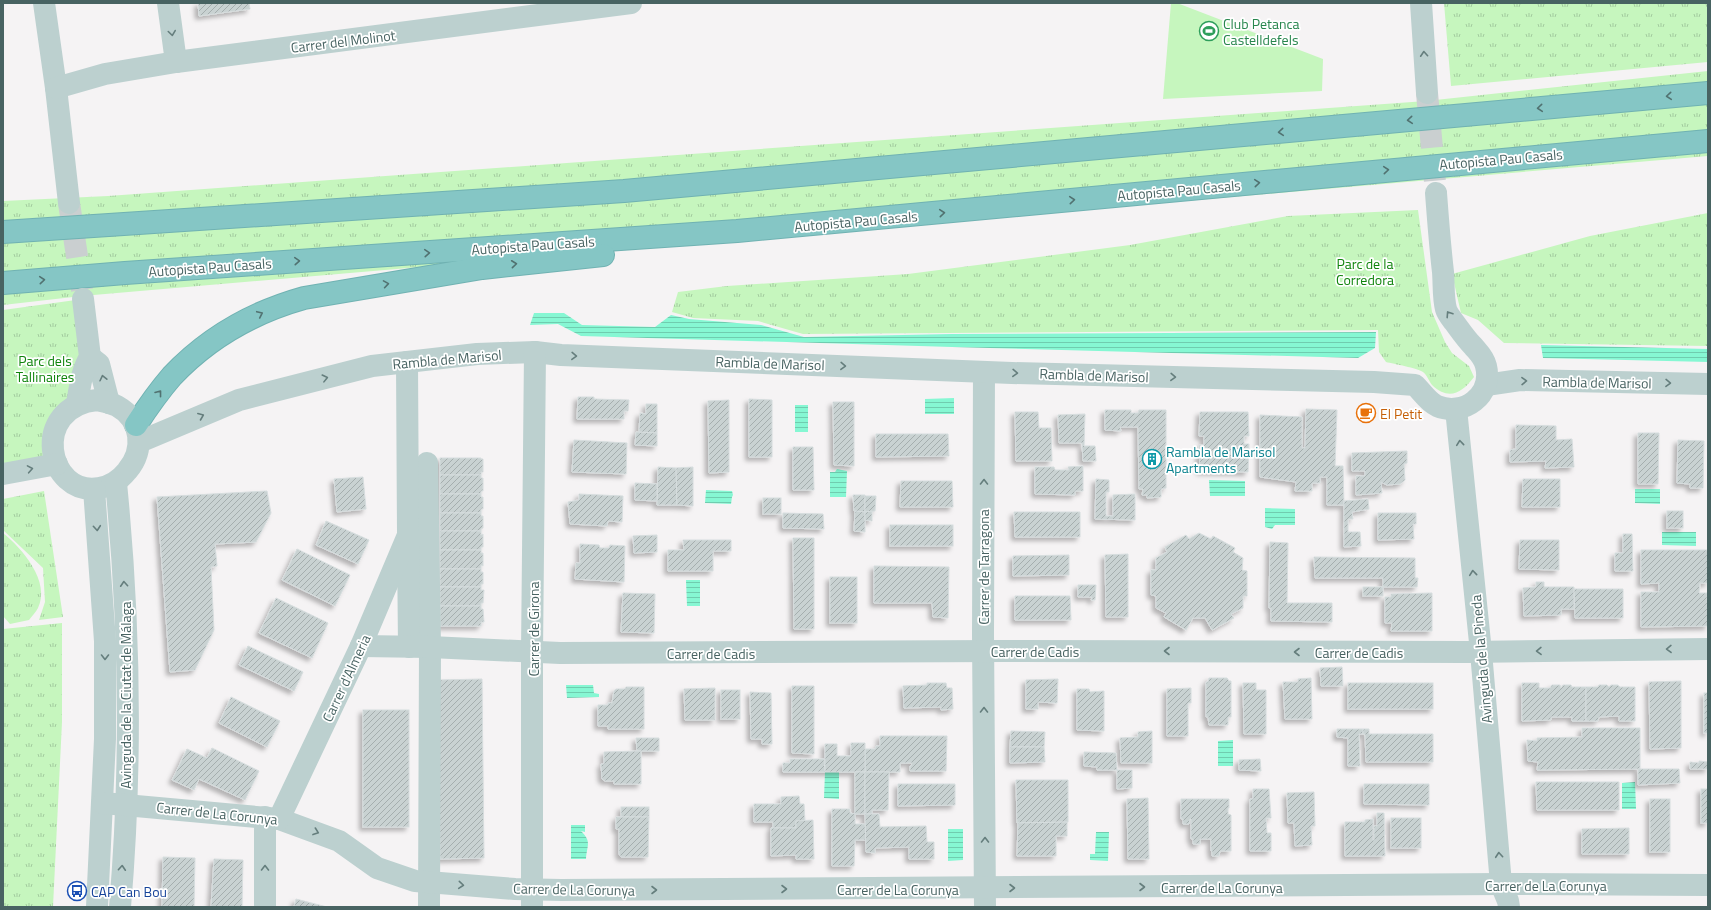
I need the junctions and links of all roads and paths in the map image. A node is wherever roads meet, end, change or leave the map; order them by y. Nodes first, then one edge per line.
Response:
1 (44, 3) edge
2 (168, 3) edge
3 (631, 3) edge
4 (1421, 3) edge
5 (536, 9) edge
6 (176, 62) junction
7 (56, 88) junction
8 (1426, 93) tunnel mouth
9 (1708, 93) edge
10 (1708, 140) edge
11 (1436, 193) tunnel mouth
12 (69, 203) tunnel mouth
13 (876, 219) junction
14 (3, 232) edge
15 (3, 283) edge
16 (83, 299) tunnel mouth
17 (535, 352) junction
18 (90, 357) junction
19 (407, 362) junction
20 (984, 372) junction
21 (1708, 384) edge
22 (1486, 385) junction
23 (109, 403) junction
24 (77, 404) junction
25 (1456, 409) junction
26 (137, 433) junction
27 (427, 463) dead end
28 (57, 464) junction
29 (3, 474) edge
30 (116, 483) junction
31 (94, 489) junction
32 (408, 535) junction
33 (361, 646) junction
34 (409, 647) junction
35 (430, 647) junction
36 (1708, 649) edge
37 (983, 651) junction
38 (532, 652) junction
39 (1481, 652) junction
40 (103, 803) junction
41 (125, 804) junction
42 (272, 818) junction
43 (429, 882) junction
44 (1501, 884) junction
45 (1708, 885) edge
46 (985, 897) edge
47 (532, 898) edge
48 (97, 907) edge
49 (120, 907) edge
50 (265, 907) edge
51 (429, 907) edge
52 (1509, 907) edge

1 - 7 street
2 -> 6 street
3 - 5 street, Carrer del Molinot
8 -> 4 street
5 - 6 street, Carrer del Molinot
6 - 7 street, Carrer del Molinot
7 - 12 street
9 -> 14 highway
13 -> 10 highway, Autopista Pau Casals
22 -> 11 street
15 -> 13 highway, Autopista Pau Casals
26 -> 13 highway
16 - 18 street
17 - 19 street, Rambla de Marisol
17 -> 20 street, Rambla de Marisol
17 - 38 street, Carrer de Girona
23 -> 18 street
18 - 24 street
26 -> 19 street, Rambla de Marisol
19 - 32 street, Carrer d'Almeria
20 -> 25 street, Rambla de Marisol
37 -> 20 street, Carrer de Tarragona
22 -> 21 street, Rambla de Marisol
22 - 25 street
23 - 24 street
23 - 26 street
24 - 28 street
39 -> 25 street, Avinguda de la Pineda
26 - 30 street
27 - 35 street
29 -> 28 street
28 - 31 street
30 - 31 street
41 -> 30 street, Avinguda de la Ciutat de Málaga
31 -> 40 street, Avinguda de la Ciutat de Málaga
32 - 33 street, Carrer d'Almeria
32 - 34 street, Carrer d'Almeria
33 - 34 street, Carrer de Cadis
33 - 42 street, Carrer d'Almeria
34 - 35 street, Carrer de Cadis
35 - 38 street, Carrer de Cadis
35 - 43 street
36 -> 39 street, Carrer de Cadis
37 - 38 street, Carrer de Cadis
39 -> 37 street, Carrer de Cadis
46 -> 37 street, Carrer de Tarragona
38 - 47 street, Carrer de Girona
44 -> 39 street, Avinguda de la Pineda
40 - 41 street, Carrer de La Corunya
40 - 48 street, Avinguda de la Ciutat de Málaga
41 - 42 street, Carrer de La Corunya
49 -> 41 street, Avinguda de la Ciutat de Málaga
42 -> 43 street, Carrer de La Corunya
50 -> 42 street
43 -> 47 street, Carrer de La Corunya
43 - 51 street
44 - 45 street, Carrer de La Corunya
46 -> 44 street, Carrer de La Corunya
44 - 52 street, Avinguda de la Pineda
47 -> 46 street, Carrer de La Corunya

